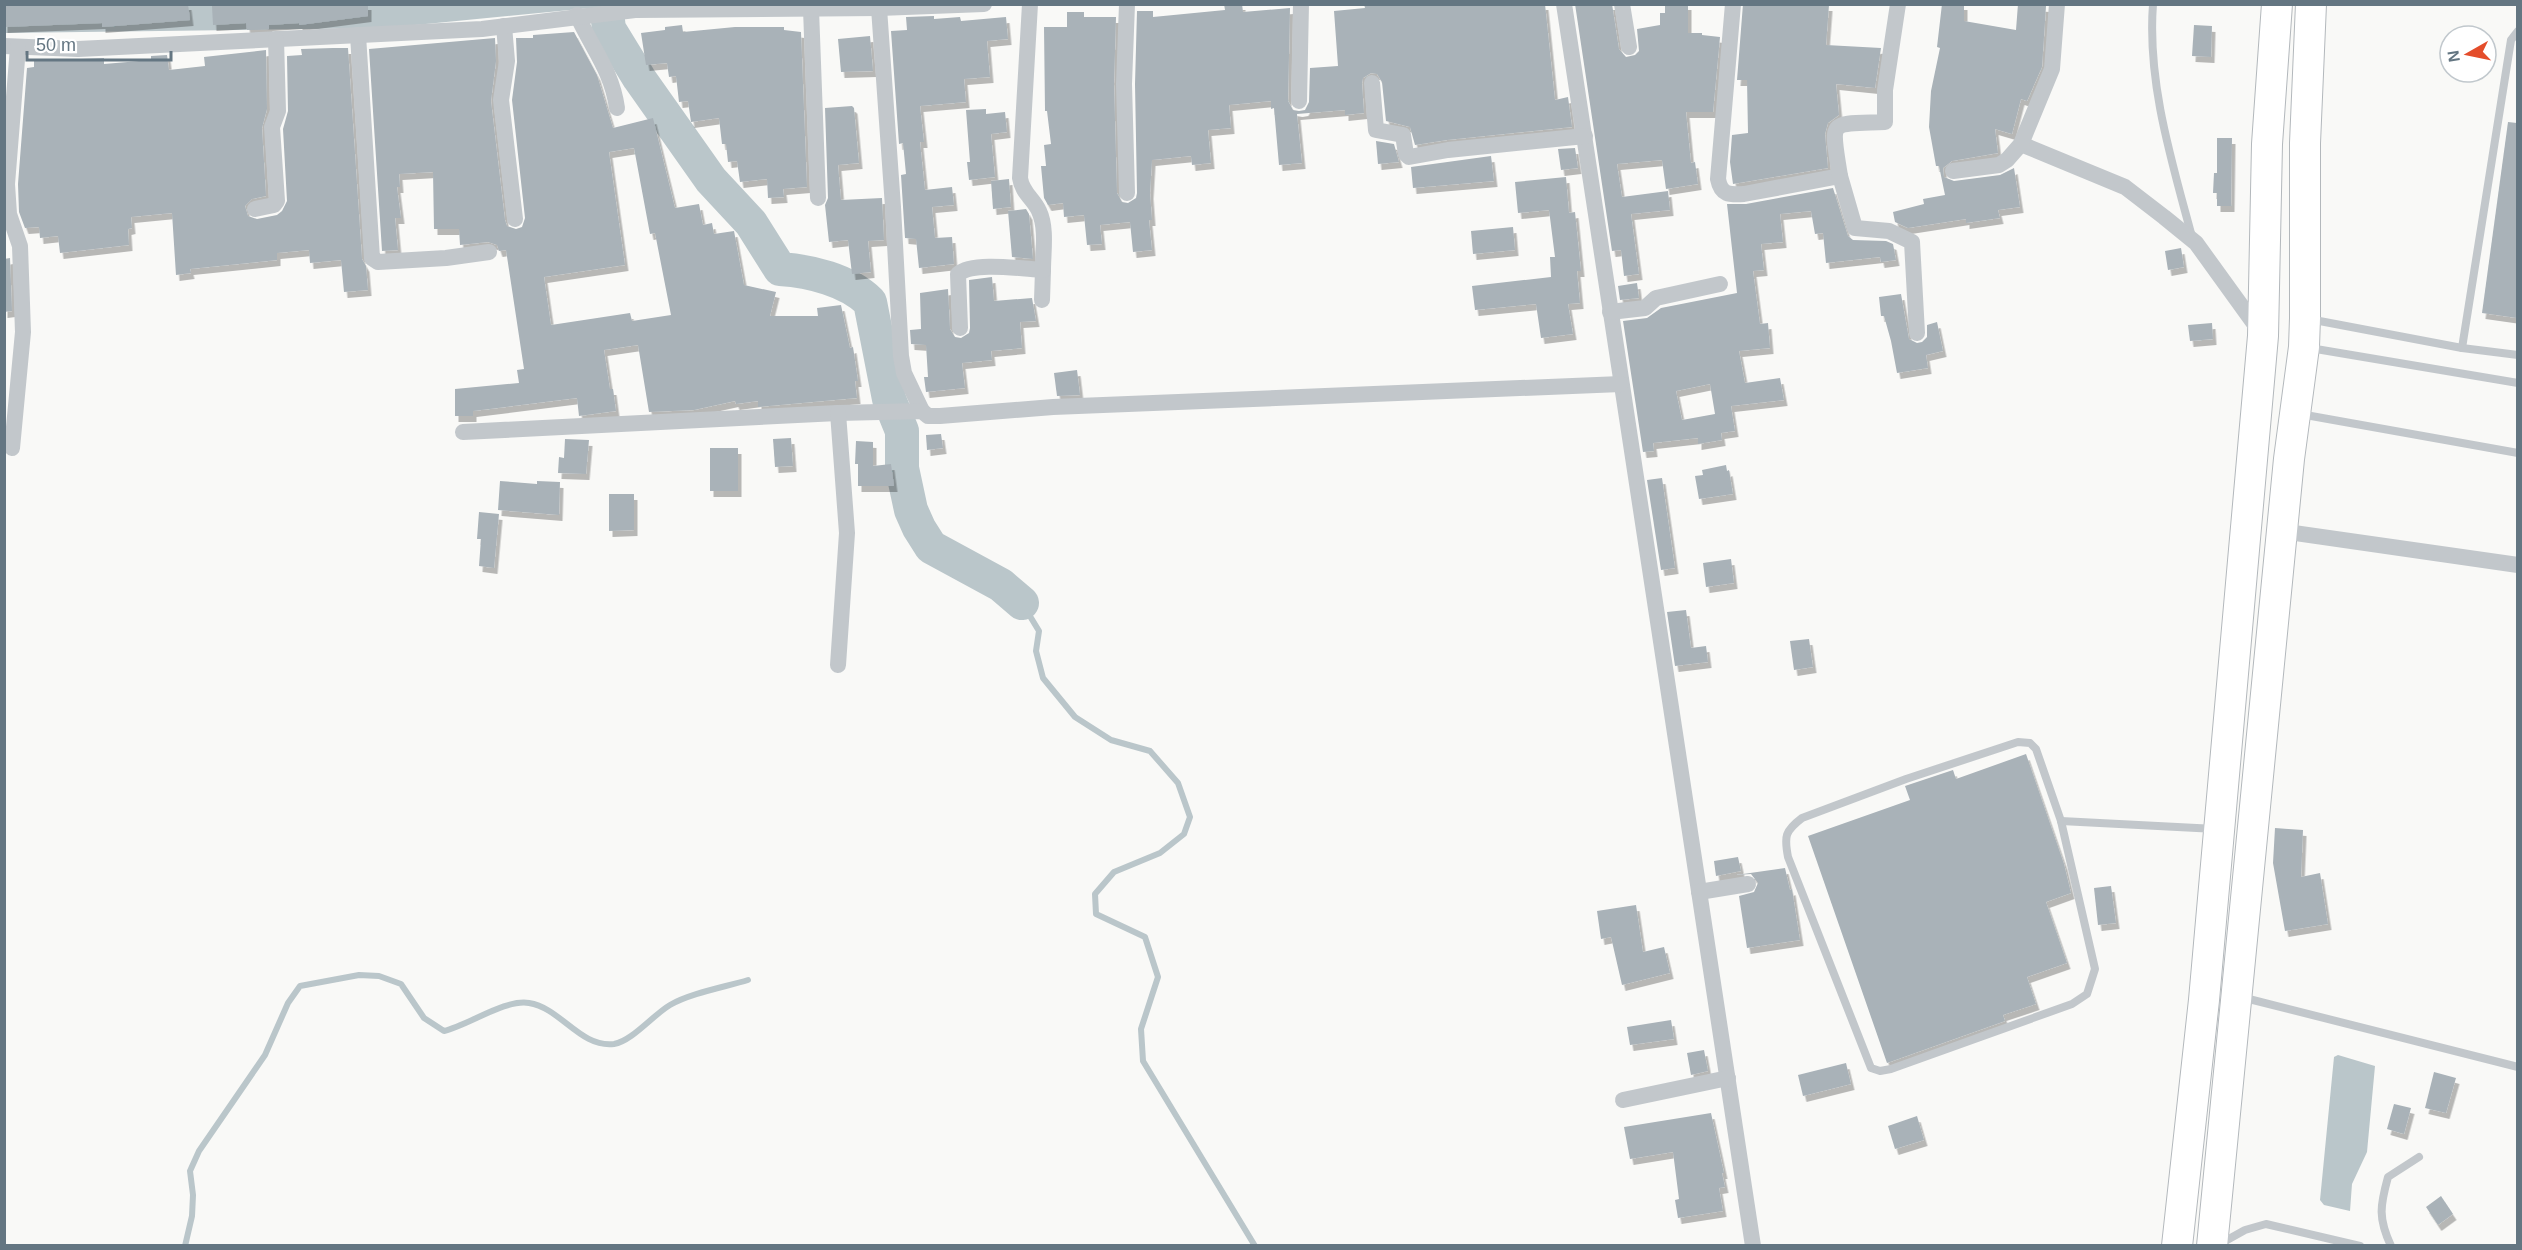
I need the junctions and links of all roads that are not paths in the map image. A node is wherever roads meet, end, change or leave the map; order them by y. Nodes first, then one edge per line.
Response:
1 (984, 4) edge
2 (1030, 4) edge
3 (1127, 4) edge
4 (1301, 4) edge
5 (1564, 4) edge
6 (1622, 4) edge
7 (1733, 4) edge
8 (1898, 4) edge
9 (2057, 4) edge
10 (2153, 4) edge
11 (2277, 4) edge
12 (2312, 4) edge
13 (879, 8) junction
14 (812, 9) junction
15 (580, 15) junction
16 (504, 26) junction
17 (2517, 31) edge
18 (358, 35) junction
19 (276, 39) junction
20 (11, 46) edge
21 (1629, 47) dead end
22 (1372, 82) dead end
23 (1299, 101) dead end
24 (617, 108) dead end
25 (1585, 136) junction
26 (2021, 144) junction
27 (1953, 171) dead end
28 (1840, 176) junction
29 (1126, 193) dead end
30 (818, 198) dead end
31 (255, 209) dead end
32 (515, 219) dead end
33 (2193, 240) junction
34 (489, 252) dead end
35 (1043, 270) junction
36 (1720, 284) dead end
37 (1042, 300) dead end
38 (1610, 312) junction
39 (960, 328) dead end
40 (1917, 333) dead end
41 (2305, 333) junction
42 (2263, 336) junction
43 (2462, 348) junction
44 (2517, 355) edge
45 (2517, 383) edge
46 (1622, 384) junction
47 (916, 411) junction
48 (838, 412) junction
49 (2295, 413) junction
50 (463, 432) dead end
51 (12, 448) dead end
52 (2517, 453) edge
53 (2282, 531) junction
54 (2517, 565) edge
55 (838, 665) dead end
56 (2061, 821) junction
57 (2219, 829) junction
58 (1748, 884) dead end
59 (1699, 892) junction
60 (2235, 996) junction
61 (2517, 1067) edge
62 (1728, 1078) junction
63 (1623, 1100) dead end
64 (2419, 1157) dead end
65 (1753, 1245) edge
66 (2177, 1245) edge
67 (2212, 1245) edge
68 (2218, 1245) edge
69 (2360, 1245) edge
70 (2391, 1245) edge

1 - 13 street
2 - 35 street
3 - 29 street
4 - 23 street
5 - 25 street
6 - 21 street
7 - 28 street
8 - 28 street
9 - 26 street
10 - 33 lane
11 - 42 highway
12 - 41 highway
13 - 14 street
13 - 47 street
14 - 15 street
14 - 30 street
15 - 16 street
15 - 24 street
16 - 18 street
16 - 32 street
17 - 43 lane
18 - 19 street
18 - 34 street
19 - 20 street
19 - 31 street
20 - 51 street
22 - 25 street
25 - 38 street
26 - 27 street
26 - 33 street
28 - 40 street
33 - 42 street
35 - 37 street
35 - 39 street
36 - 38 street
38 - 46 street
41 - 43 lane
41 - 45 lane
41 - 49 highway
42 - 57 highway
43 - 44 lane
46 - 47 street
46 - 59 street
47 - 48 street
48 - 50 street
48 - 55 street
49 - 52 lane
49 - 53 highway
53 - 54 street
53 - 60 highway
56 - 56 lane
56 - 57 lane
57 - 66 highway
58 - 59 street
59 - 62 street
60 - 61 lane
60 - 67 highway
62 - 63 street
62 - 65 street
64 - 70 lane
68 - 69 lane

